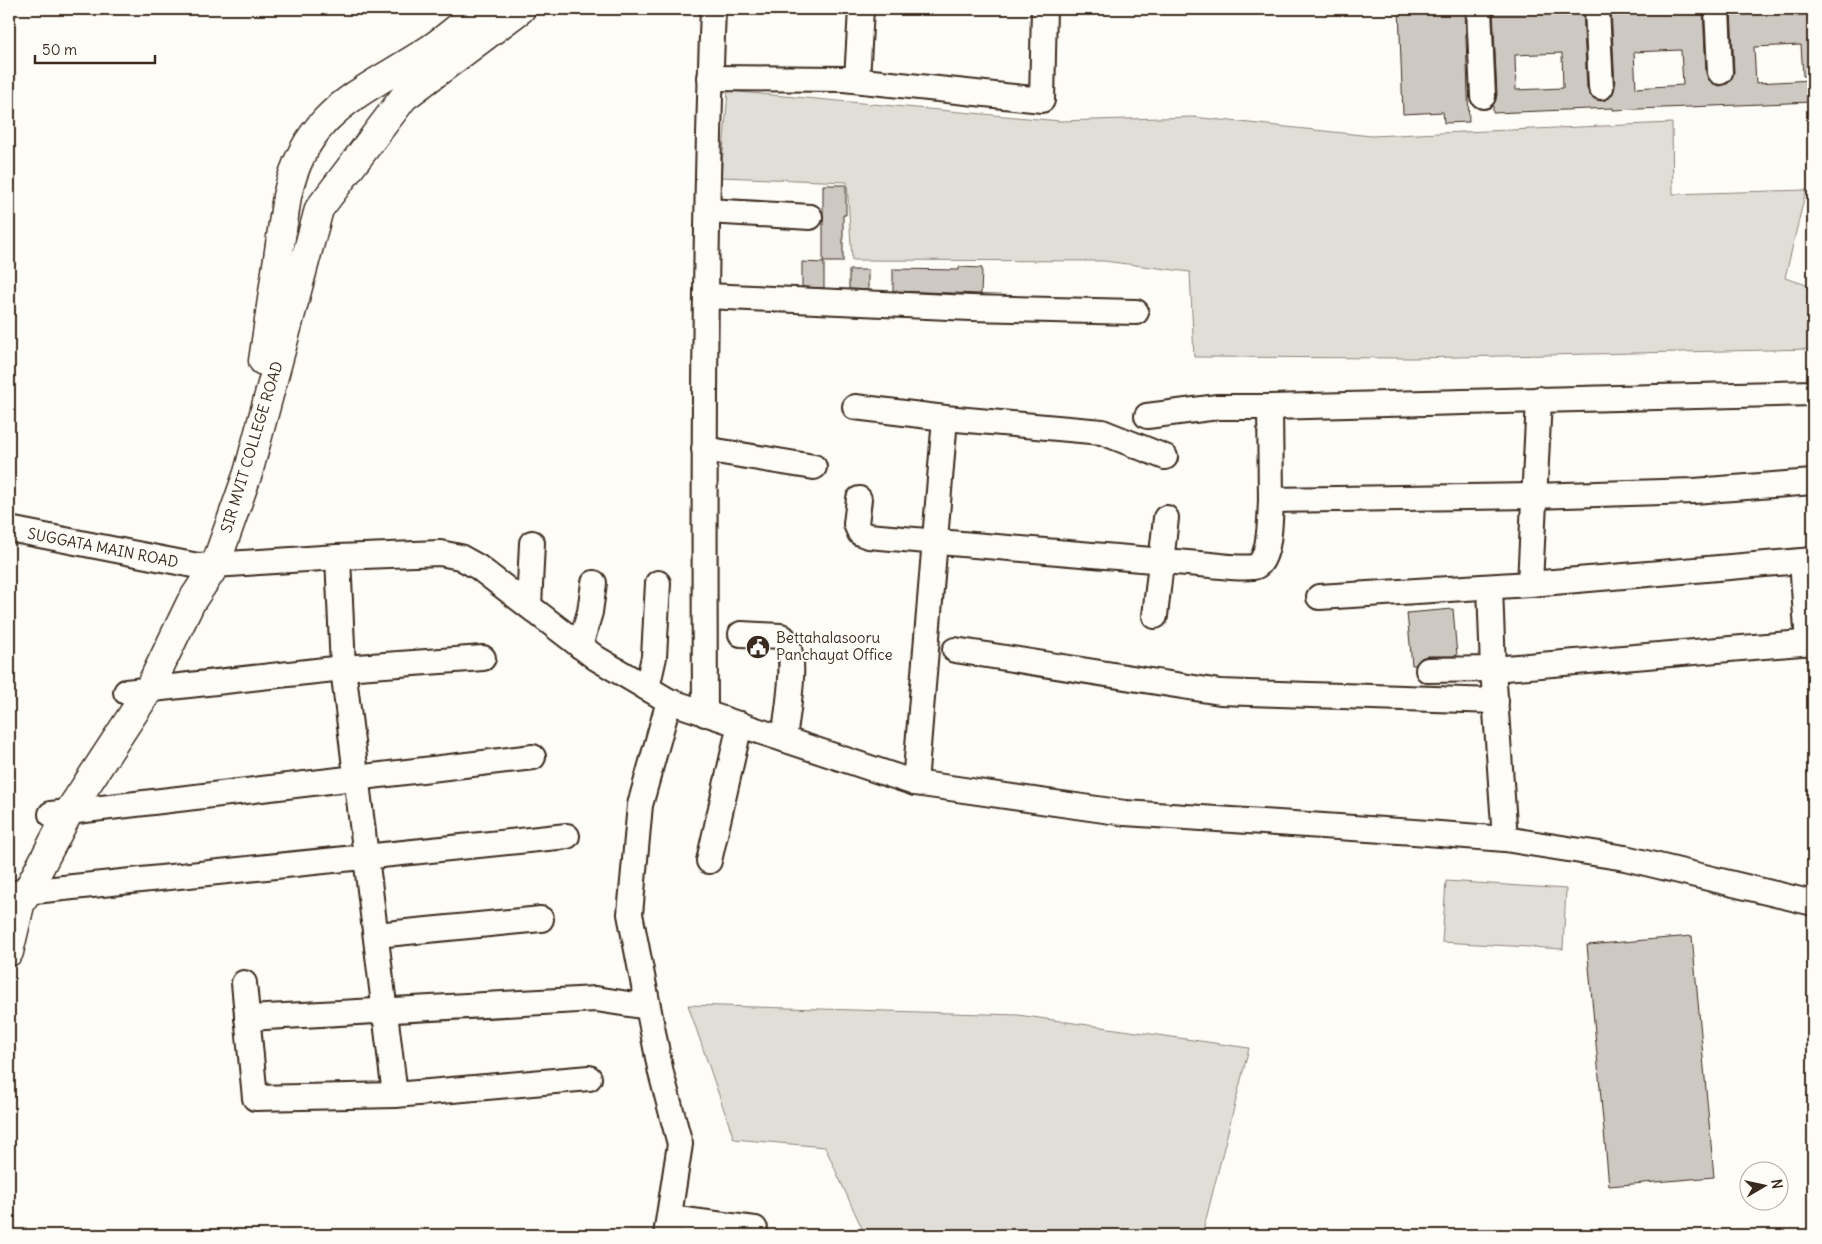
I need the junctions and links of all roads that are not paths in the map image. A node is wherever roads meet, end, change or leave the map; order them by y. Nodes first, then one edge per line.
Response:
1 (481, 9) edge
2 (521, 9) edge
3 (713, 9) edge
4 (861, 9) edge
5 (1044, 9) edge
6 (1479, 9) edge
7 (1598, 9) edge
8 (1717, 9) edge
9 (1720, 72) dead end
10 (710, 78) junction
11 (857, 80) junction
12 (1601, 87) dead end
13 (1483, 96) dead end
14 (708, 211) junction
15 (810, 217) dead end
16 (707, 296) junction
17 (1136, 312) dead end
18 (1813, 393) edge
19 (1539, 400) junction
20 (855, 407) dead end
21 (1270, 407) junction
22 (1147, 416) dead end
23 (945, 418) junction
24 (704, 449) junction
25 (1165, 457) dead end
26 (814, 467) dead end
27 (1813, 482) edge
28 (1534, 496) junction
29 (858, 499) dead end
30 (1271, 500) junction
31 (1166, 518) dead end
32 (9, 529) edge
33 (935, 541) junction
34 (532, 543) dead end
35 (338, 556) junction
36 (1808, 560) edge
37 (1161, 561) junction
38 (207, 565) junction
39 (594, 583) dead end
40 (658, 583) dead end
41 (1530, 584) junction
42 (1490, 587) junction
43 (1318, 597) dead end
44 (528, 606) junction
45 (1155, 616) dead end
46 (741, 634) dead end
47 (1811, 643) edge
48 (580, 646) junction
49 (955, 650) dead end
50 (483, 658) dead end
51 (343, 668) junction
52 (1493, 669) junction
53 (1428, 670) dead end
54 (647, 688) junction
55 (137, 690) junction
56 (669, 701) junction
57 (1496, 701) junction
58 (705, 714) junction
59 (740, 724) junction
60 (784, 739) junction
61 (533, 757) dead end
62 (357, 778) junction
63 (915, 783) junction
64 (60, 813) junction
65 (567, 836) dead end
66 (1505, 839) junction
67 (366, 856) junction
68 (709, 860) dead end
69 (17, 900) edge
70 (1813, 903) edge
71 (540, 919) dead end
72 (376, 935) junction
73 (9, 952) edge
74 (244, 984) dead end
75 (648, 1008) junction
76 (385, 1010) junction
77 (247, 1018) junction
78 (589, 1078) dead end
79 (395, 1095) junction
80 (668, 1227) edge
81 (755, 1229) dead end

1 - 38 main road, SIR MVIT COLLEGE ROAD
2 - 38 main road, SIR MVIT COLLEGE ROAD
3 - 10 street
4 - 11 street
5 - 11 street
6 - 13 street
7 - 12 street
8 - 9 street
10 - 11 street
10 - 14 street
14 - 15 street
14 - 16 street
16 - 17 street
16 - 24 street
18 - 19 street
19 - 21 street
19 - 28 street
20 - 23 street
21 - 22 street
21 - 30 street
23 - 25 street
23 - 33 street
24 - 26 street
24 - 58 street
27 - 28 street
28 - 30 street
28 - 41 street
29 - 33 street
30 - 37 street
31 - 37 street
32 - 38 street, SUGGATA MAIN ROAD
33 - 37 street
33 - 63 street
34 - 44 street
35 - 38 street, SUGGATA MAIN ROAD
35 - 44 street, SUGGATA MAIN ROAD
35 - 51 street
36 - 41 street
36 - 47 street
37 - 45 street
38 - 55 main road, SIR MVIT COLLEGE ROAD
39 - 48 street
40 - 54 street
41 - 42 street
42 - 43 street
42 - 52 street
44 - 48 street, SUGGATA MAIN ROAD
46 - 60 street
47 - 52 street
48 - 54 street, SUGGATA MAIN ROAD
49 - 57 street
50 - 51 street
51 - 55 street
51 - 62 street
52 - 53 street
52 - 57 street
54 - 56 street, SUGGATA MAIN ROAD
55 - 64 main road, SIR MVIT COLLEGE ROAD
56 - 58 street, SUGGATA MAIN ROAD
56 - 75 street
57 - 66 street
58 - 59 street, SUGGATA MAIN ROAD
59 - 60 street, SUGGATA MAIN ROAD
59 - 68 street
60 - 63 street, SUGGATA MAIN ROAD
61 - 62 street
62 - 64 street
62 - 67 street
63 - 66 street, SUGGATA MAIN ROAD
64 - 69 main road, SIR MVIT COLLEGE ROAD
65 - 67 street
66 - 70 street, SUGGATA MAIN ROAD
67 - 69 street
67 - 72 street
69 - 73 main road, SIR MVIT COLLEGE ROAD
71 - 72 street
72 - 76 street
74 - 77 street
75 - 76 street
75 - 80 street
76 - 77 street
76 - 79 street
77 - 79 street
78 - 79 street
80 - 81 street

